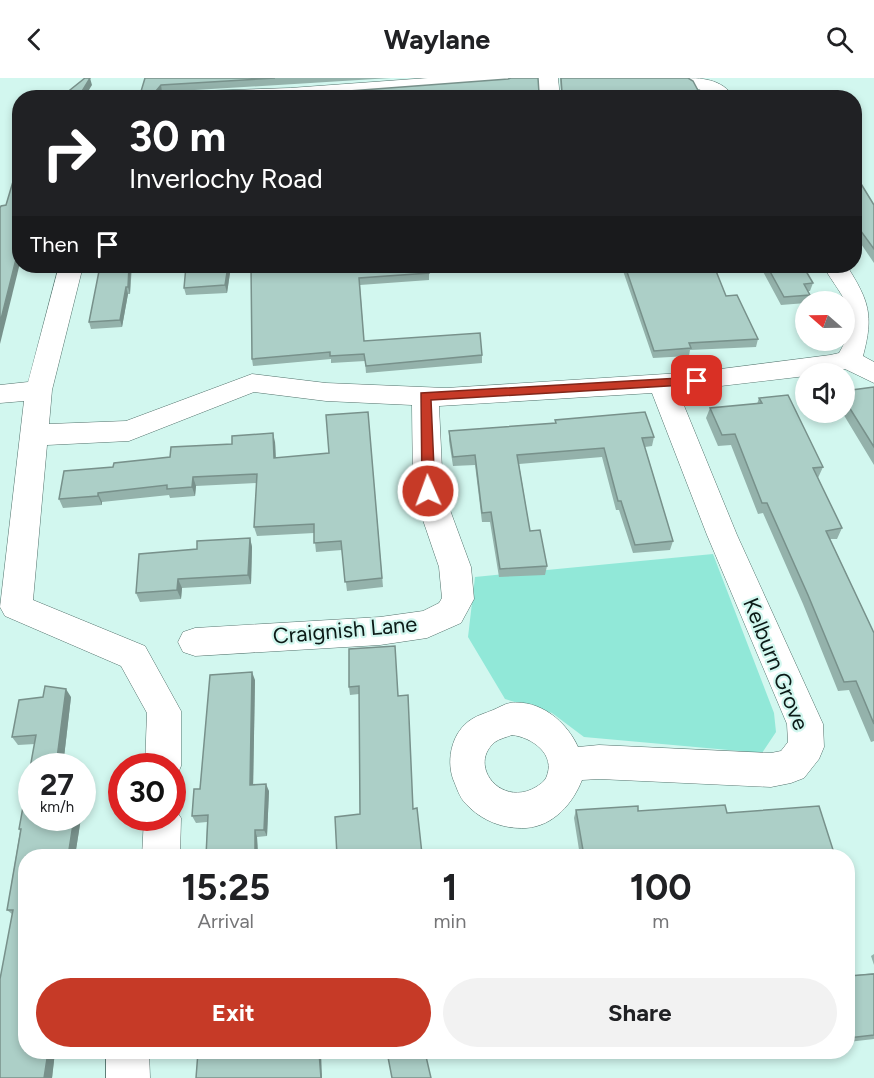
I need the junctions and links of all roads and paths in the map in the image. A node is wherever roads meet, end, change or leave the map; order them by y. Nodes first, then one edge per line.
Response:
1 (507, 78) edge
2 (690, 78) edge
3 (362, 90) edge
4 (717, 90) edge
5 (69, 273) edge
6 (839, 273) edge
7 (848, 358) junction
8 (874, 374) edge
9 (661, 383) junction
10 (39, 390) junction
11 (0, 394) edge
12 (425, 396) junction
13 (34, 435) junction
14 (8, 608) edge
15 (195, 642) dead end
16 (163, 753) edge
17 (566, 765) dead end
18 (162, 831) edge
19 (161, 849) edge
20 (128, 1059) edge
21 (128, 1078) edge

1 - 3 street
2 - 4 street
5 - 10 street
6 - 7 street
7 - 8 street
7 - 9 street
9 - 12 street
9 - 17 street, Kelburn Grove
10 - 11 street
10 - 13 street
12 - 13 street
12 - 15 street, Craignish Lane
13 - 14 street
14 - 16 street
18 - 19 street
20 - 21 street

